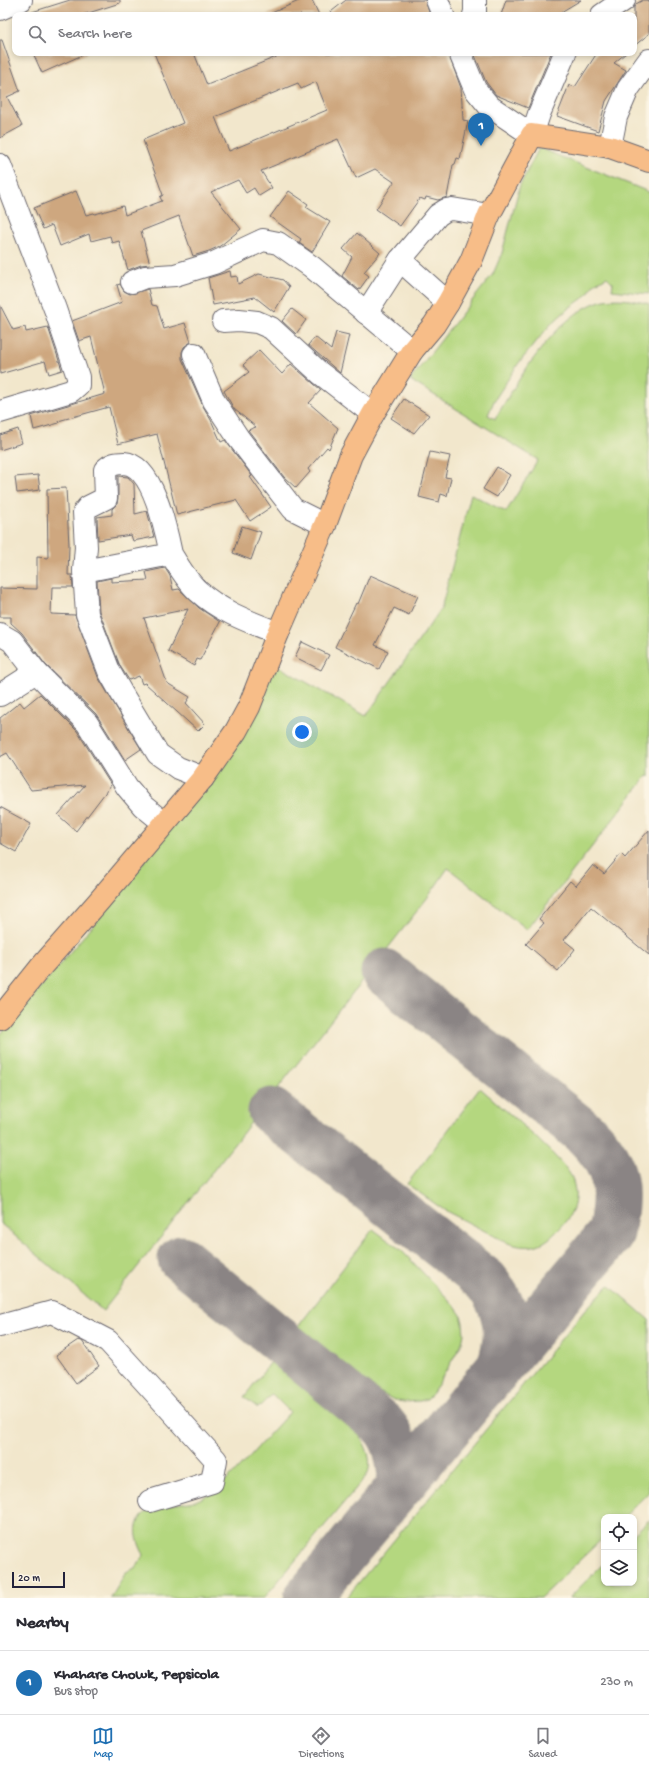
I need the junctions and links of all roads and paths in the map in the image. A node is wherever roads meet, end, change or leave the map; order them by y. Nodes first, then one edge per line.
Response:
1 (21, 0) edge
2 (437, 0) edge
3 (474, 0) edge
4 (624, 0) edge
5 (0, 8) edge
6 (443, 12) edge
7 (474, 12) edge
8 (606, 12) edge
9 (461, 56) edge
10 (564, 56) edge
11 (649, 60) edge
12 (532, 135) junction
13 (610, 147) junction
14 (649, 161) edge
15 (0, 166) edge
16 (489, 215) junction
17 (400, 260) junction
18 (132, 282) dead end
19 (448, 303) junction
20 (366, 313) junction
21 (223, 321) dead end
22 (412, 351) junction
23 (194, 354) dead end
24 (0, 412) edge
25 (373, 414) junction
26 (325, 525) junction
27 (171, 554) junction
28 (84, 571) junction
29 (278, 633) junction
30 (0, 634) edge
31 (36, 672) junction
32 (0, 695) edge
33 (203, 778) junction
34 (164, 823) junction
35 (0, 1018) edge
36 (0, 1326) edge
37 (150, 1501) dead end

1 - 5 street
2 - 6 street
3 - 7 street
4 - 8 street
9 - 12 street
10 - 12 street
11 - 13 street
12 - 13 main road
12 - 16 main road
13 - 14 main road
15 - 24 street
16 - 17 street
16 - 19 main road
17 - 19 street
17 - 20 street
18 - 20 street
19 - 22 main road
20 - 22 street
21 - 25 street
22 - 25 main road
23 - 26 street
25 - 26 main road
26 - 29 main road
27 - 28 street
27 - 28 street
27 - 29 street
28 - 33 street
29 - 33 main road
30 - 31 street
31 - 32 street
31 - 34 street
33 - 34 main road
34 - 35 main road
36 - 37 street

